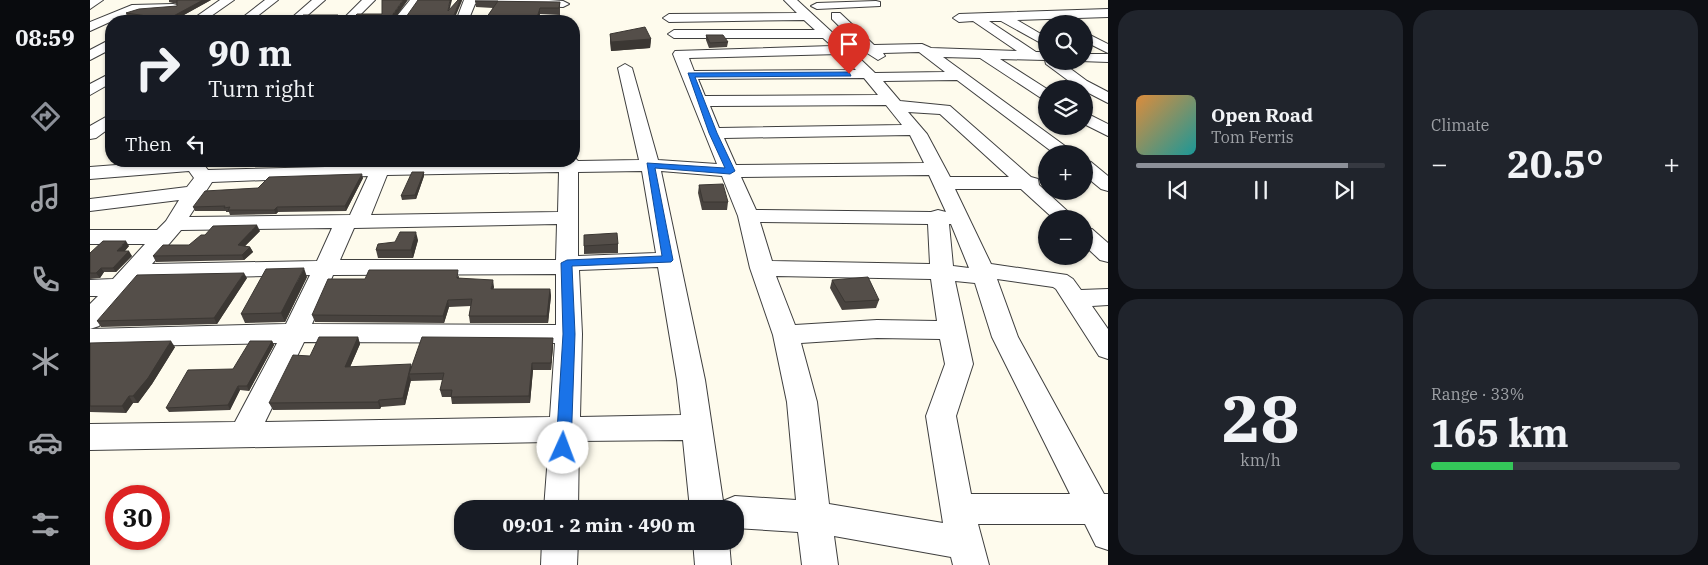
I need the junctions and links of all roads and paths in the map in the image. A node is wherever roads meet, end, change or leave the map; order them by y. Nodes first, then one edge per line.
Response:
1 (128, 0) edge
2 (228, 0) edge
3 (272, 0) edge
4 (319, 0) edge
5 (369, 0) edge
6 (416, 0) edge
7 (471, 0) edge
8 (488, 0) edge
9 (780, 0) edge
10 (520, 2) edge
11 (792, 2) edge
12 (1073, 3) dead end
13 (96, 4) edge
14 (176, 4) edge
15 (664, 4) dead end
16 (998, 4) dead end
17 (1024, 4) dead end
18 (563, 6) edge
19 (1094, 13) junction
20 (1108, 13) edge
21 (119, 15) edge
22 (156, 15) edge
23 (205, 15) edge
24 (252, 15) edge
25 (301, 15) edge
26 (353, 15) edge
27 (404, 15) edge
28 (465, 15) edge
29 (514, 15) edge
30 (1044, 15) edge
31 (1062, 15) edge
32 (772, 16) junction
33 (807, 16) junction
34 (836, 16) junction
35 (1038, 16) edge
36 (1003, 17) junction
37 (1020, 17) junction
38 (105, 18) edge
39 (669, 18) junction
40 (959, 18) dead end
41 (976, 18) junction
42 (1108, 20) edge
43 (105, 22) edge
44 (90, 27) edge
45 (852, 32) junction
46 (825, 33) junction
47 (674, 34) junction
48 (758, 34) junction
49 (787, 34) junction
50 (90, 35) edge
51 (105, 35) edge
52 (1093, 45) edge
53 (105, 46) edge
54 (1038, 49) edge
55 (870, 50) junction
56 (843, 51) junction
57 (771, 52) junction
58 (927, 52) junction
59 (981, 52) junction
60 (1038, 52) edge
61 (92, 54) edge
62 (105, 54) edge
63 (680, 54) junction
64 (1038, 55) edge
65 (1106, 57) edge
66 (1093, 58) edge
67 (625, 68) dead end
68 (1064, 70) edge
69 (690, 75) junction
70 (869, 76) junction
71 (902, 76) junction
72 (961, 76) junction
73 (1038, 90) edge
74 (1108, 98) edge
75 (701, 101) junction
76 (893, 103) junction
77 (1093, 122) edge
78 (105, 124) edge
79 (915, 130) junction
80 (1108, 131) edge
81 (713, 133) junction
82 (90, 135) edge
83 (105, 136) edge
84 (1055, 145) edge
85 (580, 164) edge
86 (650, 165) junction
87 (317, 167) edge
88 (474, 167) edge
89 (569, 167) edge
90 (380, 170) junction
91 (730, 171) junction
92 (90, 173) edge
93 (195, 174) edge
94 (939, 176) junction
95 (1038, 182) edge
96 (1025, 183) junction
97 (90, 205) edge
98 (1056, 210) edge
99 (748, 216) junction
100 (949, 217) junction
101 (567, 218) junction
102 (352, 221) junction
103 (169, 231) junction
104 (90, 237) edge
105 (1093, 242) edge
106 (1108, 255) edge
107 (668, 260) junction
108 (567, 265) junction
109 (326, 268) junction
110 (762, 268) junction
111 (942, 272) junction
112 (983, 273) junction
113 (126, 280) junction
114 (90, 288) edge
115 (1108, 297) edge
116 (1073, 298) junction
117 (90, 320) edge
118 (951, 330) junction
119 (296, 333) junction
120 (569, 334) junction
121 (786, 335) junction
122 (90, 338) edge
123 (1108, 349) edge
124 (696, 427) junction
125 (564, 429) junction
126 (244, 434) junction
127 (90, 437) edge
128 (561, 500) edge
129 (706, 500) edge
130 (957, 509) junction
131 (744, 513) edge
132 (814, 517) junction
133 (1104, 517) edge
134 (560, 550) edge
135 (712, 550) edge
136 (968, 554) edge
137 (559, 565) edge
138 (714, 565) edge
139 (820, 565) edge

1 - 13 street
2 - 23 street
3 - 24 street
4 - 25 street
5 - 26 street
6 - 27 street
7 - 8 street
7 - 28 street
8 - 10 street
9 - 11 street
10 - 18 street
10 - 29 street
11 - 33 street
11 - 34 street
12 - 19 street
13 - 38 street
14 - 21 street
14 - 22 street
15 - 39 street
16 - 37 street
17 - 30 street
19 - 20 street
19 - 31 street
19 - 42 street
32 - 33 street
32 - 39 street
32 - 49 street
33 - 34 street
33 - 46 street
34 - 45 street
35 - 37 street
36 - 37 street
36 - 41 street
36 - 54 street
39 - 47 street
40 - 41 street
41 - 60 street
43 - 44 street
45 - 46 street
45 - 55 street
46 - 49 street
46 - 56 street
47 - 48 street
47 - 63 street
48 - 49 street
48 - 57 street
50 - 51 street
52 - 65 street
53 - 61 street
55 - 56 street
55 - 58 street
55 - 71 street
56 - 57 street
56 - 70 street
57 - 63 street
58 - 59 street
58 - 72 street
59 - 64 street
59 - 73 street
61 - 62 street
63 - 69 street
65 - 66 street
67 - 86 street
68 - 74 street
69 - 70 street
69 - 75 street
70 - 71 street
70 - 76 street
71 - 72 street
72 - 84 street
75 - 76 street
75 - 81 street
76 - 79 street
76 - 96 street
77 - 80 street
78 - 82 street
79 - 81 street
79 - 94 street
81 - 91 street
82 - 83 street
85 - 86 street
86 - 91 street
86 - 107 street
87 - 90 street
87 - 93 street
88 - 90 street
89 - 101 street
90 - 102 street
91 - 94 street
91 - 99 street
92 - 93 street
93 - 97 street
93 - 103 street
94 - 96 street
94 - 100 street
95 - 96 street
96 - 98 street
99 - 100 street
99 - 110 street
100 - 111 street
100 - 112 street
101 - 102 street
101 - 108 street
102 - 103 street
102 - 109 street
103 - 104 street
103 - 113 street
105 - 106 street
107 - 108 street
107 - 124 street
108 - 109 street
108 - 120 street
109 - 113 street
109 - 119 street
110 - 111 street
110 - 121 street
111 - 112 street
111 - 118 street
112 - 116 street
112 - 133 street
113 - 114 street
113 - 117 street
115 - 116 street
116 - 123 street
118 - 121 street
118 - 130 street
119 - 120 street
119 - 122 street
119 - 126 street
120 - 125 street
121 - 132 street
124 - 125 street
124 - 129 street
125 - 126 street
125 - 128 street
126 - 127 street
130 - 133 street
130 - 136 street
131 - 132 street
132 - 136 street
132 - 139 street
134 - 137 street
135 - 138 street

